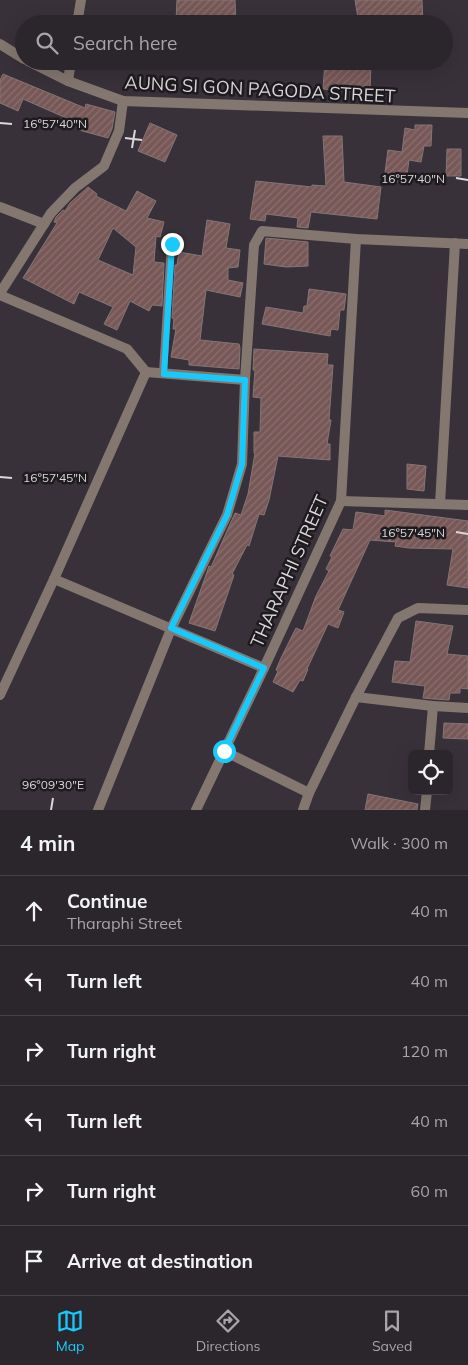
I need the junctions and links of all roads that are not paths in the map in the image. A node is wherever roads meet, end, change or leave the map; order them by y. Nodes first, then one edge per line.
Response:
1 (81, 0) edge
2 (78, 15) edge
3 (0, 44) edge
4 (15, 53) edge
5 (46, 70) edge
6 (70, 70) edge
7 (68, 81) junction
8 (123, 102) junction
9 (468, 114) edge
10 (0, 207) edge
11 (44, 224) junction
12 (356, 239) junction
13 (455, 243) junction
14 (172, 244) dead end
15 (468, 244) edge
16 (0, 294) edge
17 (146, 372) junction
18 (164, 374) junction
19 (245, 380) junction
20 (341, 501) junction
21 (440, 504) junction
22 (468, 505) edge
23 (54, 579) junction
24 (468, 610) edge
25 (171, 628) junction
26 (264, 668) junction
27 (1, 692) edge
28 (356, 696) junction
29 (433, 706) junction
30 (468, 708) edge
31 (429, 750) edge
32 (224, 751) junction
33 (309, 793) junction
34 (427, 795) edge
35 (98, 810) edge
36 (196, 810) edge
37 (304, 810) edge
38 (425, 810) edge

1 - 2 street
3 - 4 street
5 - 7 street, AUNG SI GON PAGODA STREET
6 - 7 street
7 - 8 street, AUNG SI GON PAGODA STREET
8 - 9 street, AUNG SI GON PAGODA STREET
8 - 11 street
10 - 11 street
11 - 16 street
12 - 13 street
12 - 19 street
12 - 20 street, THARAPHI STREET
13 - 15 street
13 - 21 street
14 - 18 lane
16 - 17 street
17 - 18 street
17 - 23 street
18 - 19 street
19 - 25 street
20 - 21 street
20 - 26 street, THARAPHI STREET
21 - 22 street
23 - 25 street
23 - 27 street
24 - 28 street
25 - 26 street
25 - 35 street
26 - 32 street, THARAPHI STREET
28 - 29 street
28 - 33 street
29 - 30 street
29 - 31 street
32 - 33 street
32 - 36 street, THARAPHI STREET
33 - 37 street
34 - 38 street

